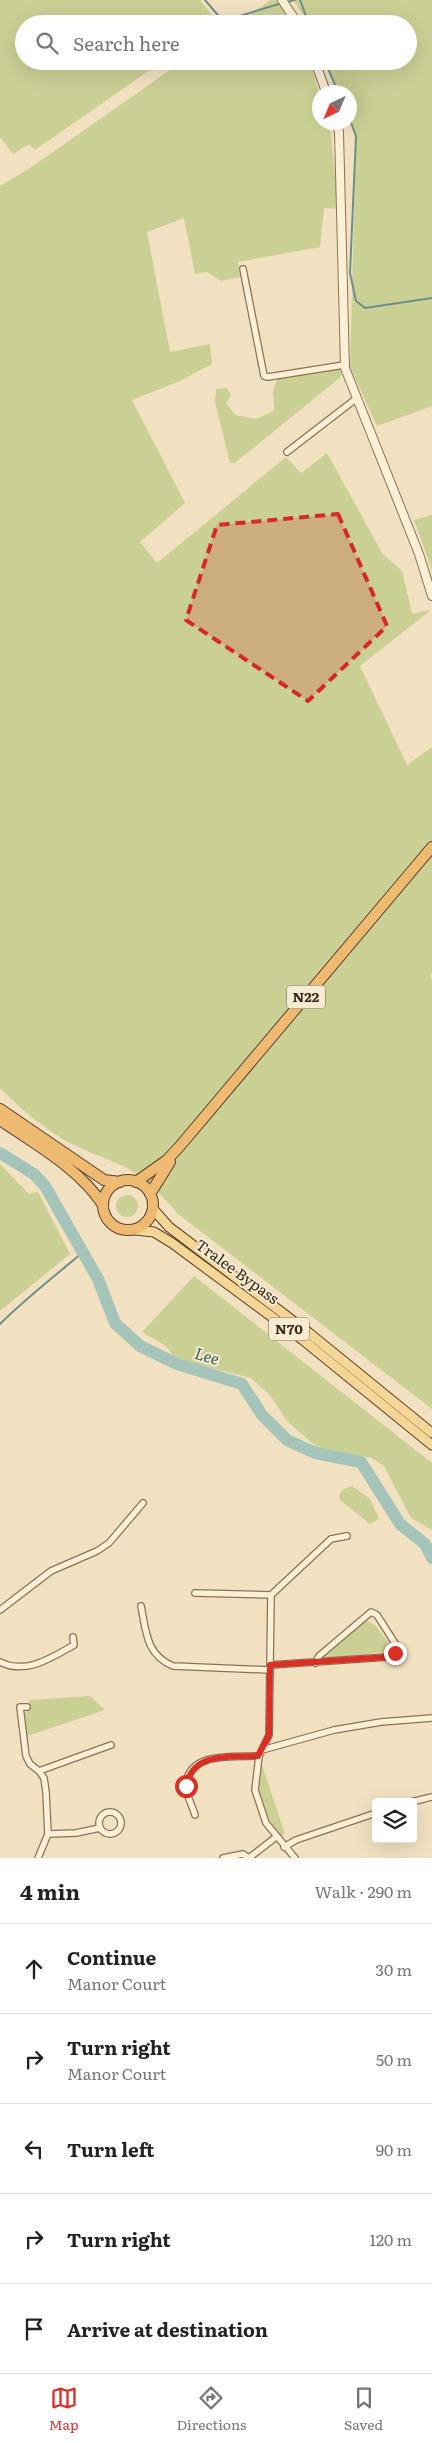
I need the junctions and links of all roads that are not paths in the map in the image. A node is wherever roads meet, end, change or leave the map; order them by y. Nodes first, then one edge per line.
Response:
1 (282, 0) edge
2 (292, 15) edge
3 (318, 70) edge
4 (324, 85) edge
5 (338, 130) edge
6 (243, 269) dead end
7 (344, 364) junction
8 (357, 398) junction
9 (287, 452) dead end
10 (432, 596) edge
11 (432, 847) edge
12 (0, 1109) edge
13 (0, 1120) edge
14 (180, 1146) junction
15 (120, 1182) junction
16 (136, 1182) junction
17 (150, 1194) junction
18 (103, 1205) junction
19 (153, 1209) junction
20 (135, 1230) junction
21 (432, 1433) edge
22 (432, 1445) edge
23 (143, 1503) dead end
24 (347, 1536) dead end
25 (195, 1594) dead end
26 (271, 1595) junction
27 (141, 1606) dead end
28 (0, 1610) edge
29 (74, 1637) dead end
30 (0, 1662) edge
31 (315, 1663) junction
32 (270, 1668) junction
33 (26, 1707) dead end
34 (432, 1718) edge
35 (111, 1745) dead end
36 (260, 1753) junction
37 (39, 1771) junction
38 (432, 1796) edge
39 (417, 1800) edge
40 (195, 1814) dead end
41 (372, 1814) edge
42 (100, 1828) dead end
43 (48, 1834) junction
44 (276, 1837) junction
45 (284, 1847) junction
46 (38, 1858) edge
47 (223, 1858) edge
48 (249, 1858) edge
49 (294, 1858) edge

1 - 2 street
3 - 4 street
5 - 7 street
6 - 7 street
7 - 8 street
8 - 9 street
8 - 10 street
11 - 14 highway, N22
12 - 15 highway
13 - 18 highway
14 - 16 highway, N22
14 - 17 highway, N22
15 - 16 highway
15 - 18 highway
16 - 17 highway
17 - 19 highway
18 - 20 highway
19 - 20 highway
19 - 21 main road, Tralee Bypass / N70
20 - 22 main road, Tralee Bypass / N70
23 - 28 street
24 - 26 street
25 - 26 street
26 - 32 street
27 - 32 street
29 - 30 street
31 - 31 street
31 - 32 street
32 - 36 street
33 - 37 street
34 - 36 street
35 - 37 street
36 - 40 street
36 - 44 street
37 - 43 street
38 - 39 street
41 - 45 street
42 - 43 street
43 - 46 street
44 - 45 street
44 - 48 street
45 - 49 street
47 - 48 street

